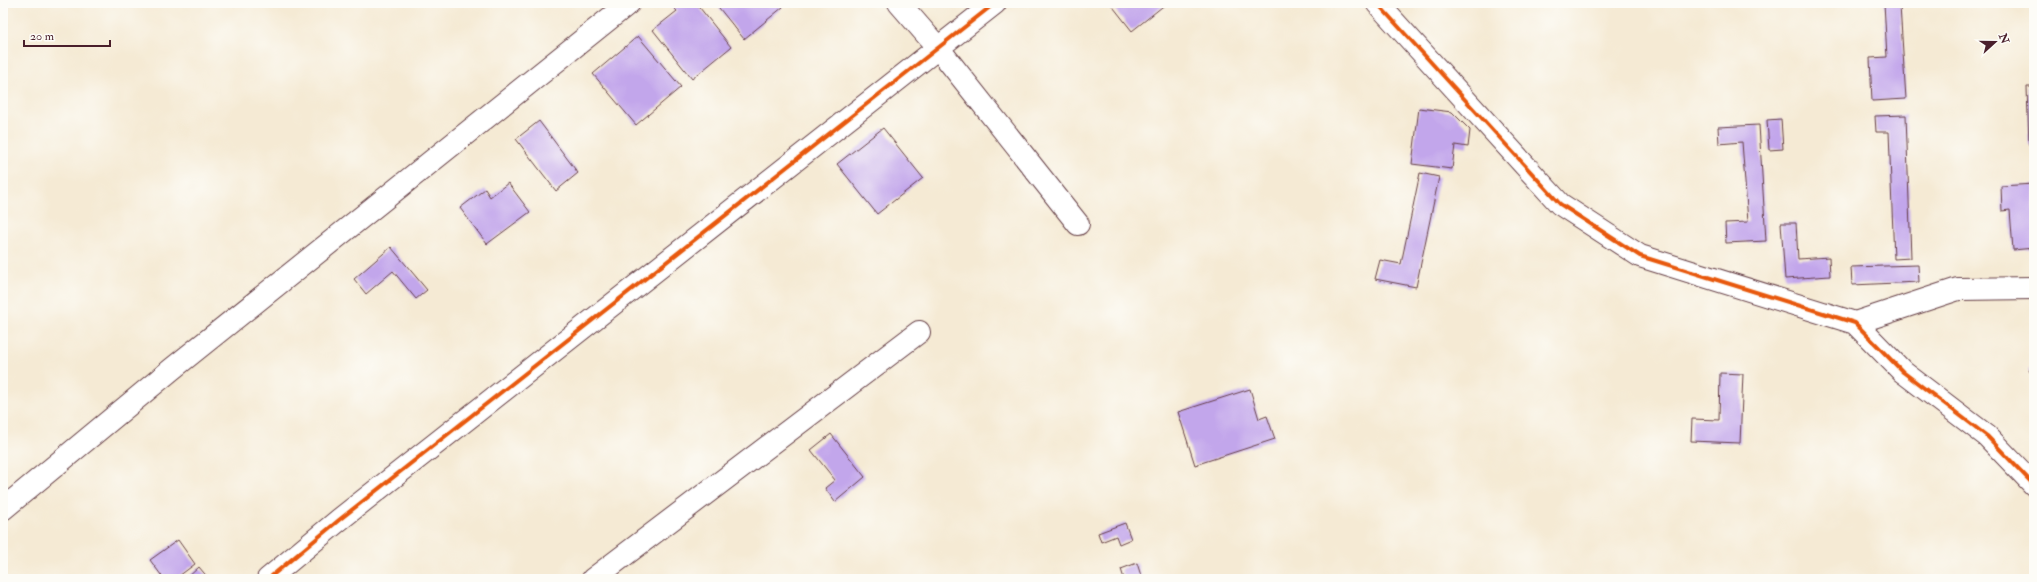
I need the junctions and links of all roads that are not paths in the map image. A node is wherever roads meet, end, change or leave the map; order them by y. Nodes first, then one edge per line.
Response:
1 (629, 3) edge
2 (899, 3) edge
3 (995, 3) edge
4 (1379, 4) edge
5 (939, 49) junction
6 (1078, 224) dead end
7 (2034, 288) edge
8 (1855, 323) junction
9 (919, 332) dead end
10 (2034, 485) edge
11 (3, 508) edge
12 (268, 579) edge
13 (593, 579) edge

1 - 11 street
2 - 5 street
3 - 5 street
4 - 8 street
5 - 6 street
5 - 12 street
7 - 8 street
8 - 10 street
9 - 13 street

